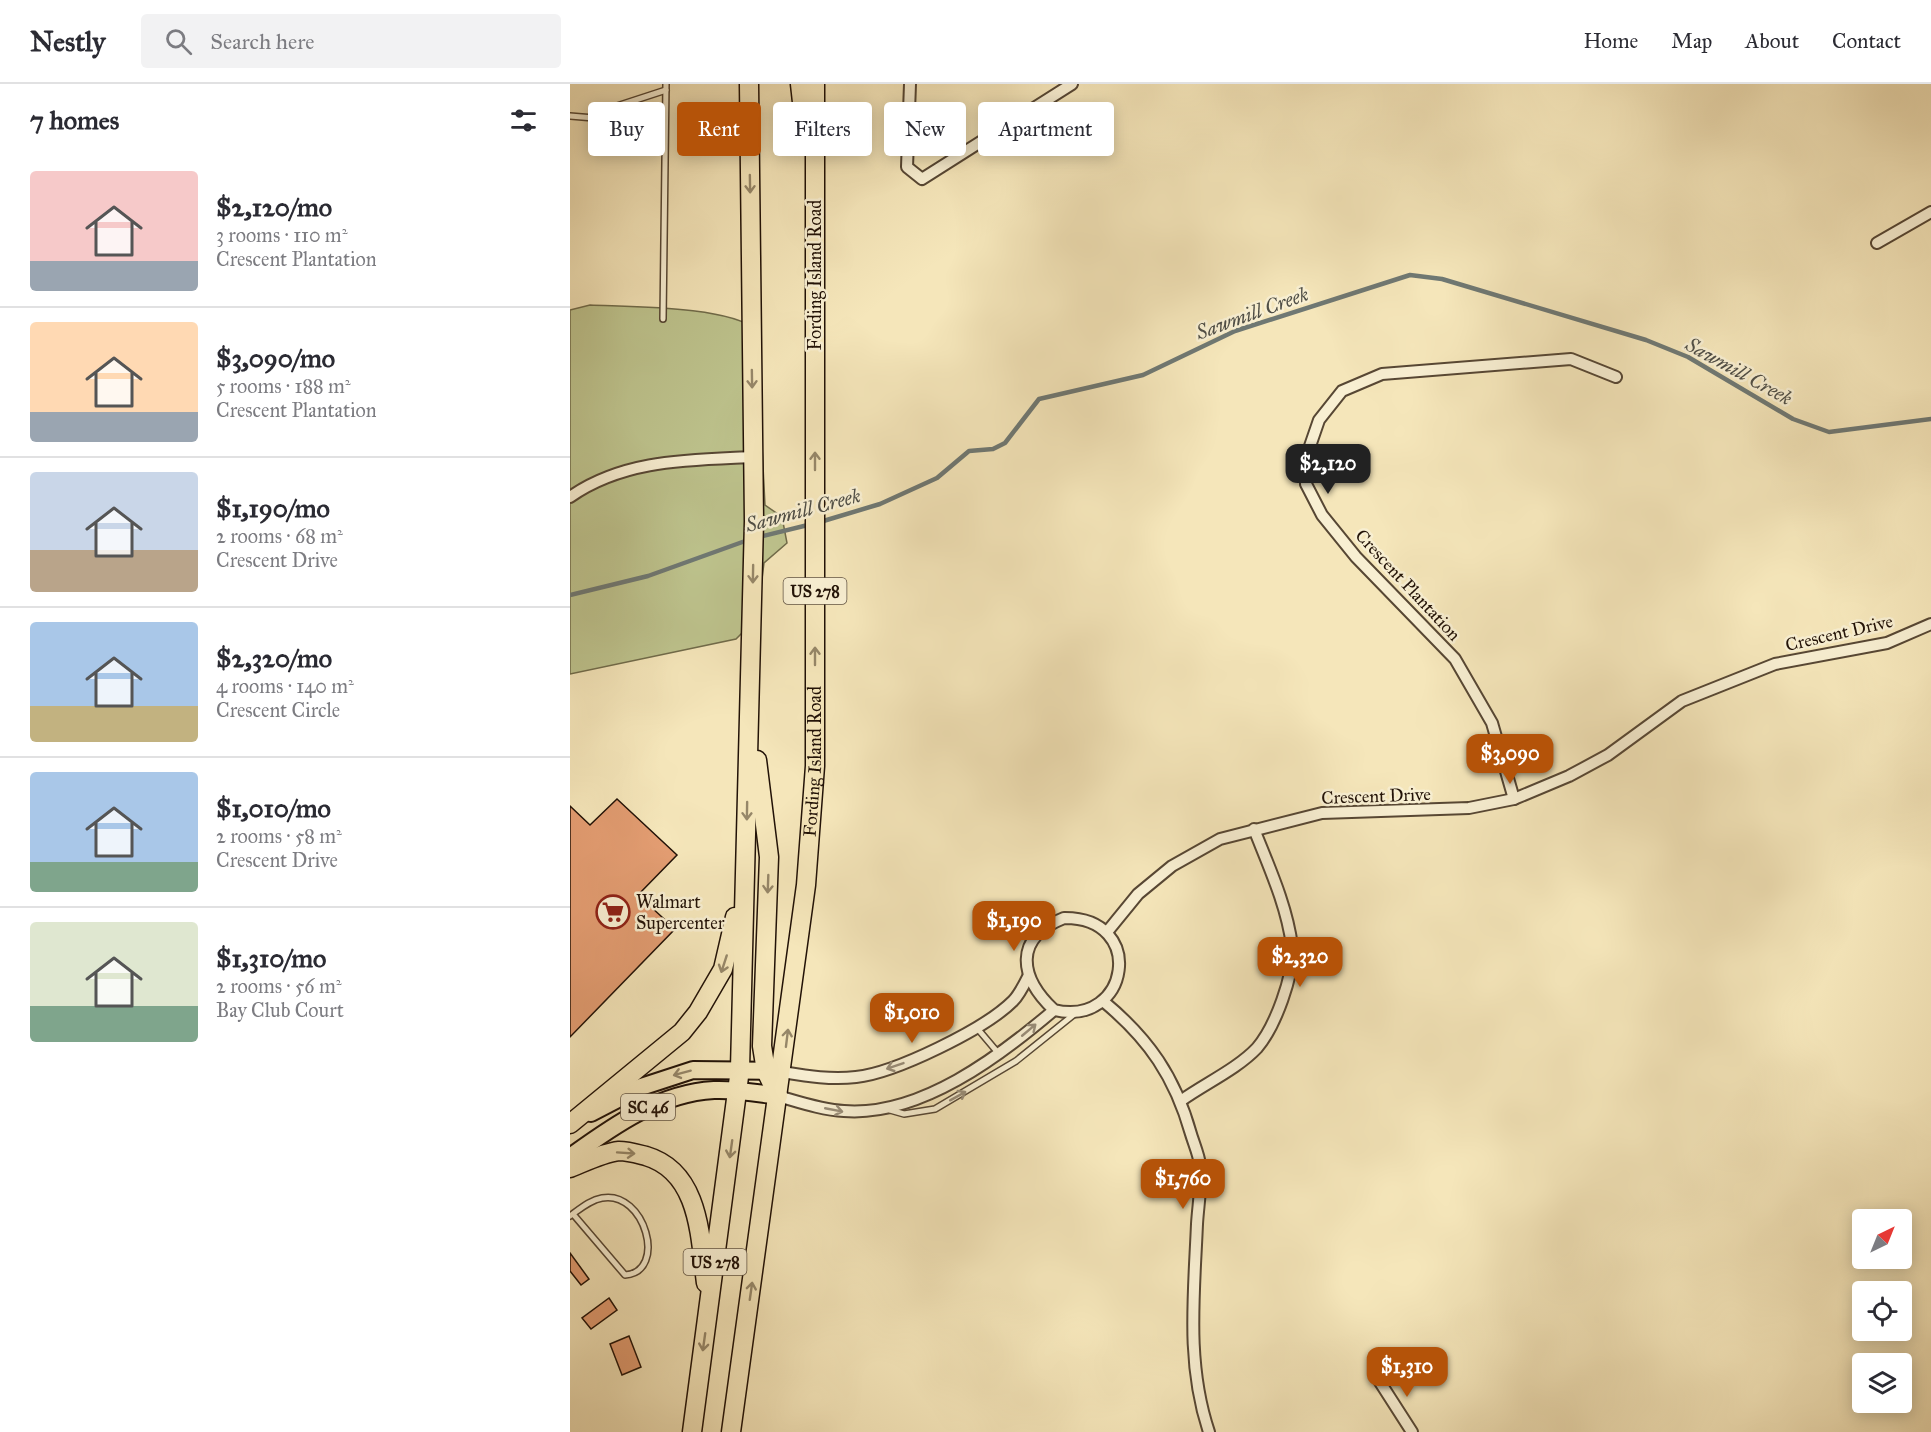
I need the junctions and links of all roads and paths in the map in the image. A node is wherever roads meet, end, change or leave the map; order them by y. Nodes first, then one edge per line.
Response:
1 (749, 84) edge
2 (800, 84) edge
3 (815, 84) edge
4 (910, 84) edge
5 (1072, 84) edge
6 (666, 87) edge
7 (570, 117) edge
8 (1931, 212) edge
9 (815, 220) junction
10 (1876, 243) dead end
11 (663, 319) dead end
12 (1616, 377) dead end
13 (753, 457) junction
14 (570, 497) edge
15 (1931, 624) edge
16 (749, 701) junction
17 (1514, 799) junction
18 (1254, 829) junction
19 (745, 866) junction
20 (1107, 932) junction
21 (1028, 977) junction
22 (1103, 1000) junction
23 (1054, 1010) junction
24 (1078, 1012) junction
25 (976, 1026) junction
26 (999, 1054) junction
27 (740, 1069) junction
28 (774, 1071) junction
29 (739, 1091) junction
30 (778, 1096) junction
31 (1182, 1100) junction
32 (883, 1107) junction
33 (570, 1126) edge
34 (570, 1157) edge
35 (570, 1168) edge
36 (572, 1215) edge
37 (709, 1305) junction
38 (1378, 1379) dead end
39 (692, 1432) edge
40 (731, 1432) edge
41 (1209, 1432) edge
42 (1412, 1432) edge

1 -> 13 highway, US 278
2 - 9 highway
3 - 9 highway, Fording Island Road / US 278
4 - 5 street
6 - 7 lane
6 - 11 lane
8 - 10 street
28 -> 9 highway, Fording Island Road / US 278
12 - 17 street, Crescent Plantation
13 - 14 street
13 -> 16 highway, US 278
15 - 17 street, Crescent Drive
16 -> 19 highway, US 278
16 -> 28 highway
17 - 18 street, Crescent Drive
18 - 20 street, Crescent Drive
18 - 31 street
19 - 27 highway, US 278
19 -> 33 highway
20 - 21 street
20 - 22 street
21 - 23 street
21 - 25 street
22 - 24 street
22 - 31 street
23 - 24 street
26 -> 23 street
32 -> 24 lane
25 - 26 lane
25 -> 28 street
26 - 32 street
27 - 28 main road, SC 46
27 - 29 highway, US 278
27 -> 33 main road, SC 46
28 - 30 highway, Fording Island Road / US 278
29 - 30 main road, SC 46
29 - 34 main road, SC 46
29 -> 37 highway, US 278
30 -> 32 street
40 -> 30 highway, Fording Island Road / US 278
31 - 41 street
35 -> 37 highway
36 - 36 lane
37 -> 39 highway, US 278
38 - 42 street

